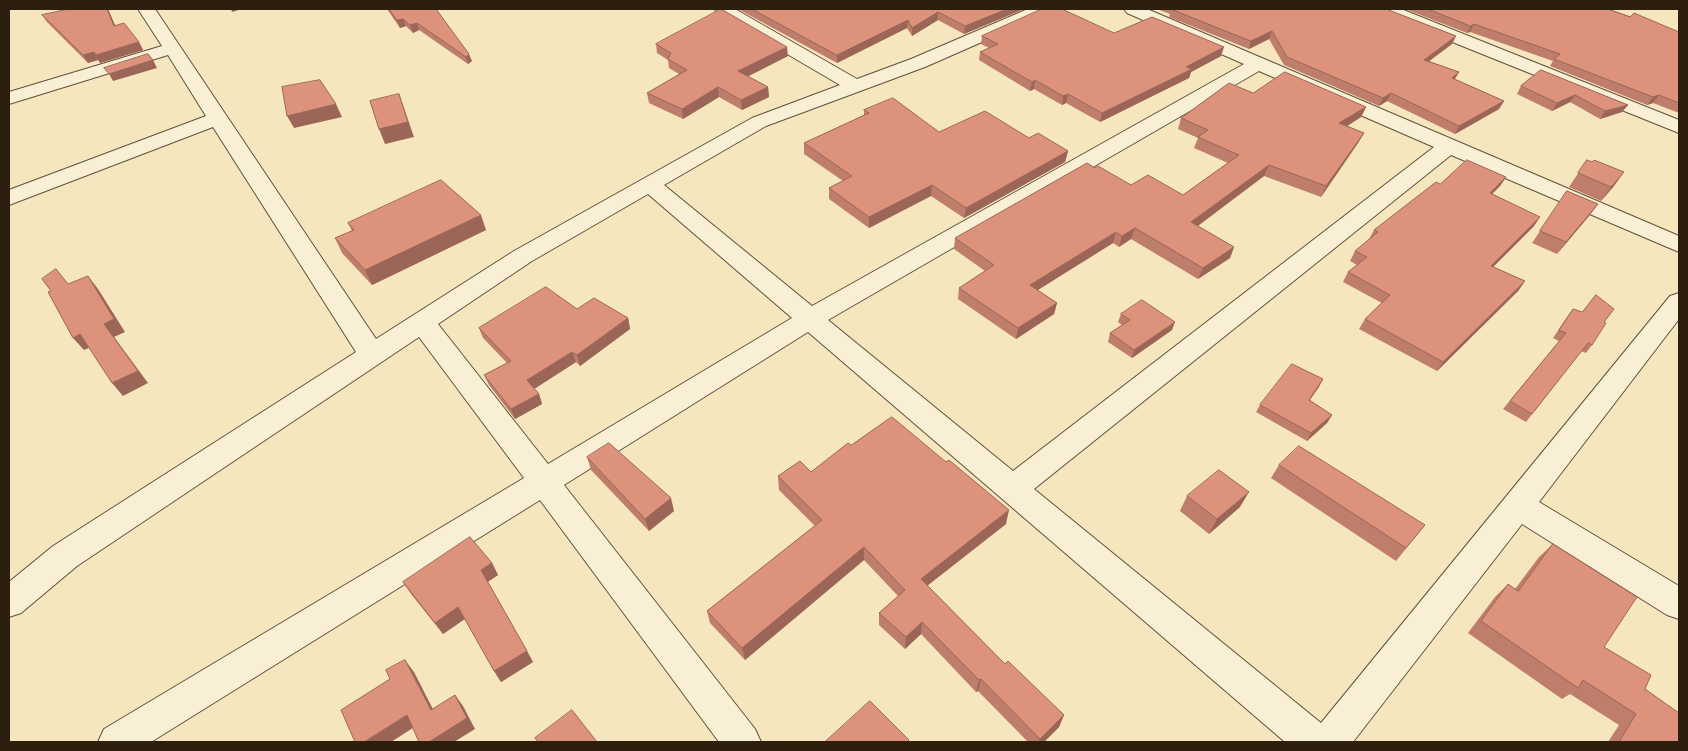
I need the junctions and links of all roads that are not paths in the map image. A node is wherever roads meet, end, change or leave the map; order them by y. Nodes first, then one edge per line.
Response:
1 (147, 9) edge
2 (723, 9) edge
3 (1042, 9) edge
4 (1133, 9) edge
5 (1386, 9) edge
6 (172, 48) junction
7 (1259, 63) junction
8 (855, 86) junction
9 (9, 98) edge
10 (218, 118) junction
11 (1679, 127) edge
12 (1449, 146) junction
13 (650, 184) junction
14 (9, 198) edge
15 (1679, 245) edge
16 (1679, 302) edge
17 (810, 319) junction
18 (422, 322) junction
19 (372, 355) junction
20 (544, 482) junction
21 (1012, 489) junction
22 (1518, 504) junction
23 (9, 602) edge
24 (1679, 604) edge
25 (738, 741) edge
26 (117, 742) edge
27 (1314, 742) edge
28 (1330, 742) edge

1 - 6 street
2 - 8 street
3 - 8 street
4 - 7 street
5 - 11 street
6 - 9 street
6 - 10 street
7 - 12 street
7 - 17 street
8 - 13 street
10 - 14 street
10 - 19 street
12 - 15 street
12 - 21 street
13 - 17 street
13 - 18 street
16 - 22 street
17 - 20 street
17 - 21 street
18 - 19 street
18 - 20 street
19 - 23 street
20 - 25 street
20 - 26 street
21 - 27 street
22 - 24 street
22 - 28 street

